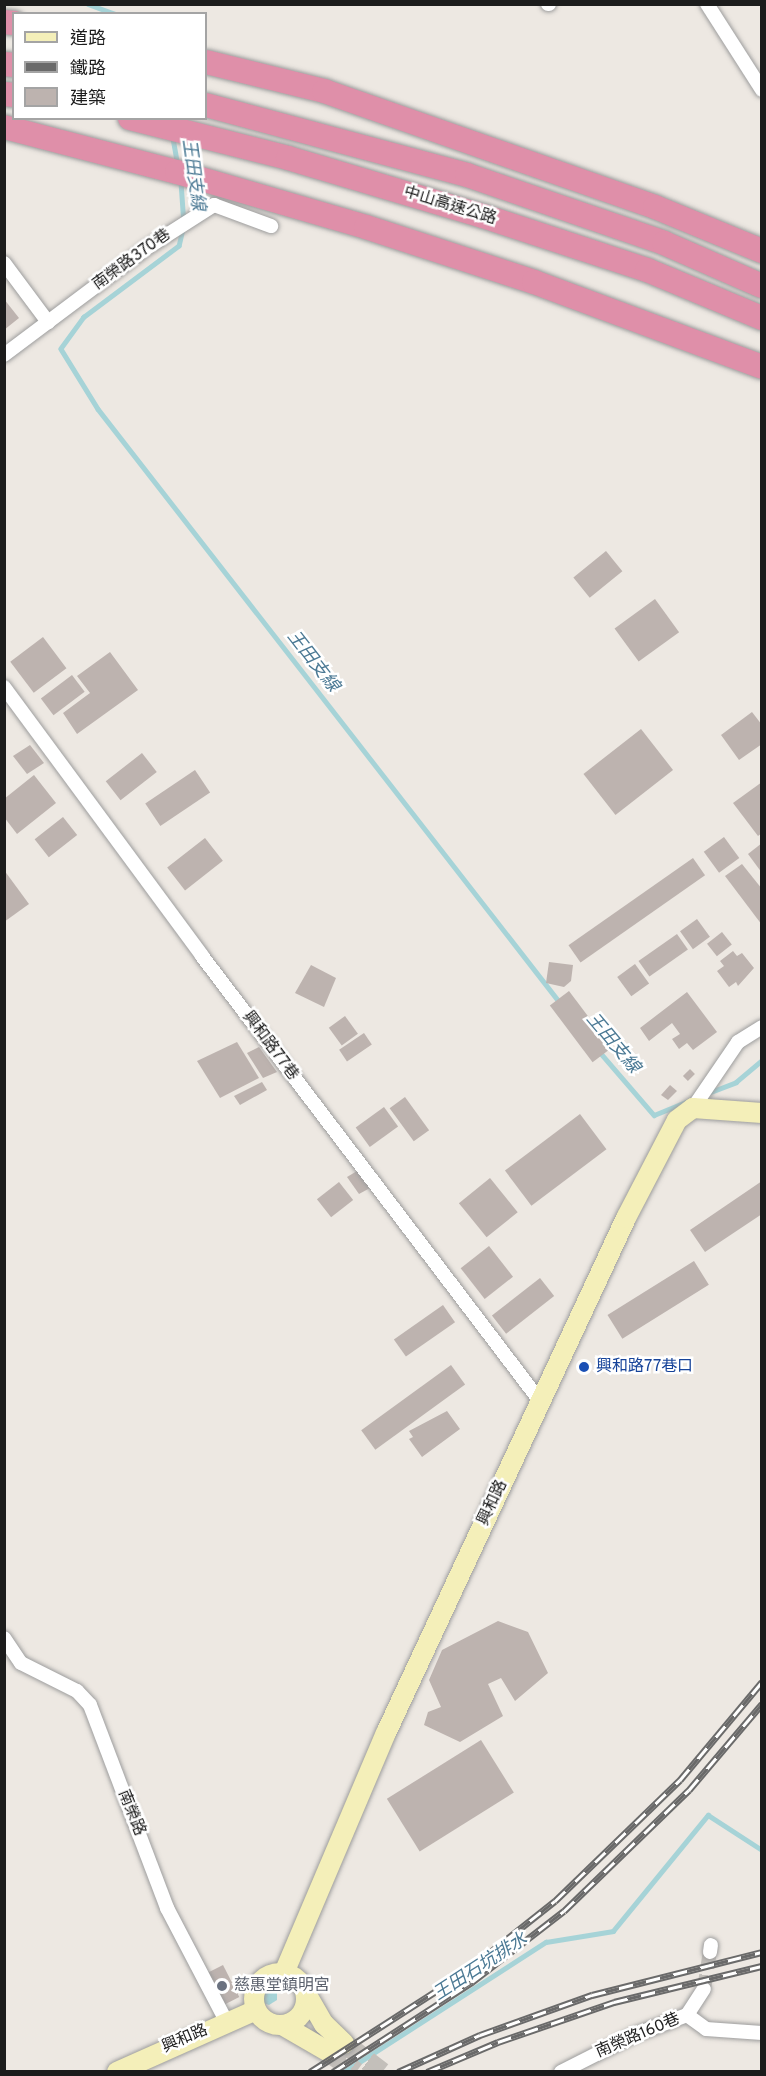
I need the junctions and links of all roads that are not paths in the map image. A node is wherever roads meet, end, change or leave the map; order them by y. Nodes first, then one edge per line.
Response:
1 (707, 4) edge
2 (207, 62) edge
3 (762, 90) edge
4 (207, 105) edge
5 (138, 120) edge
6 (4, 127) edge
7 (271, 226) dead end
8 (762, 251) edge
9 (4, 263) edge
10 (762, 286) edge
11 (762, 318) edge
12 (48, 322) junction
13 (4, 355) edge
14 (762, 367) edge
15 (4, 687) edge
16 (762, 1027) edge
17 (694, 1107) junction
18 (762, 1113) edge
19 (540, 1401) junction
20 (4, 1638) edge
21 (284, 1973) junction
22 (704, 1989) tunnel mouth
23 (307, 1995) junction
24 (256, 2010) junction
25 (687, 2015) junction
26 (226, 2021) junction
27 (284, 2026) junction
28 (762, 2033) edge
29 (117, 2072) edge
30 (561, 2072) edge

1 - 3 street
2 - 8 highway
4 - 10 highway, 中山高速公路
5 - 11 highway, 中山高速公路
6 - 14 highway
7 - 12 street, 南榮路370巷
9 - 12 street
12 - 13 street, 南榮路370巷
15 - 19 street, 興和路77巷
16 - 17 street
17 - 18 street
17 - 19 street, 興和路
19 - 21 street, 興和路
20 - 26 street, 南榮路
21 - 23 street
21 - 24 street
22 - 25 street, 南榮路160巷
23 - 27 street
23 - 27 street
24 - 26 street, 興和路
24 - 27 street
25 - 28 street
25 - 30 street, 南榮路160巷
26 - 29 street, 興和路

